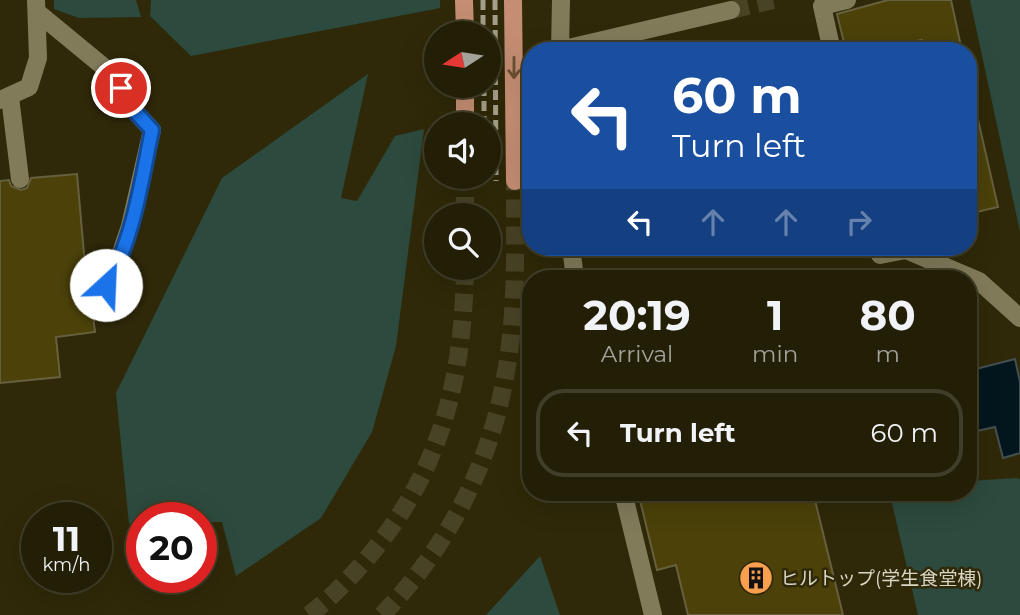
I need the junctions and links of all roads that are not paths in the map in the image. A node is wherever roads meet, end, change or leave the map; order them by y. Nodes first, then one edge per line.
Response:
1 (464, 0) edge
2 (513, 0) edge
3 (561, 0) edge
4 (846, 0) edge
5 (821, 3) edge
6 (37, 6) edge
7 (731, 10) tunnel mouth
8 (465, 21) edge
9 (560, 42) edge
10 (594, 42) edge
11 (830, 42) edge
12 (5, 98) edge
13 (20, 179) dead end
14 (515, 181) tunnel mouth
15 (920, 256) edge
16 (953, 270) edge
17 (977, 280) edge
18 (94, 305) dead end
19 (1020, 318) edge
20 (625, 501) edge
21 (653, 615) edge

1 - 8 main road
2 -> 14 main road
3 - 9 street
4 - 5 street
5 - 11 street
6 - 12 street
6 - 18 street
7 - 10 street
12 - 13 street
15 - 16 street
17 - 19 street
20 - 21 street

